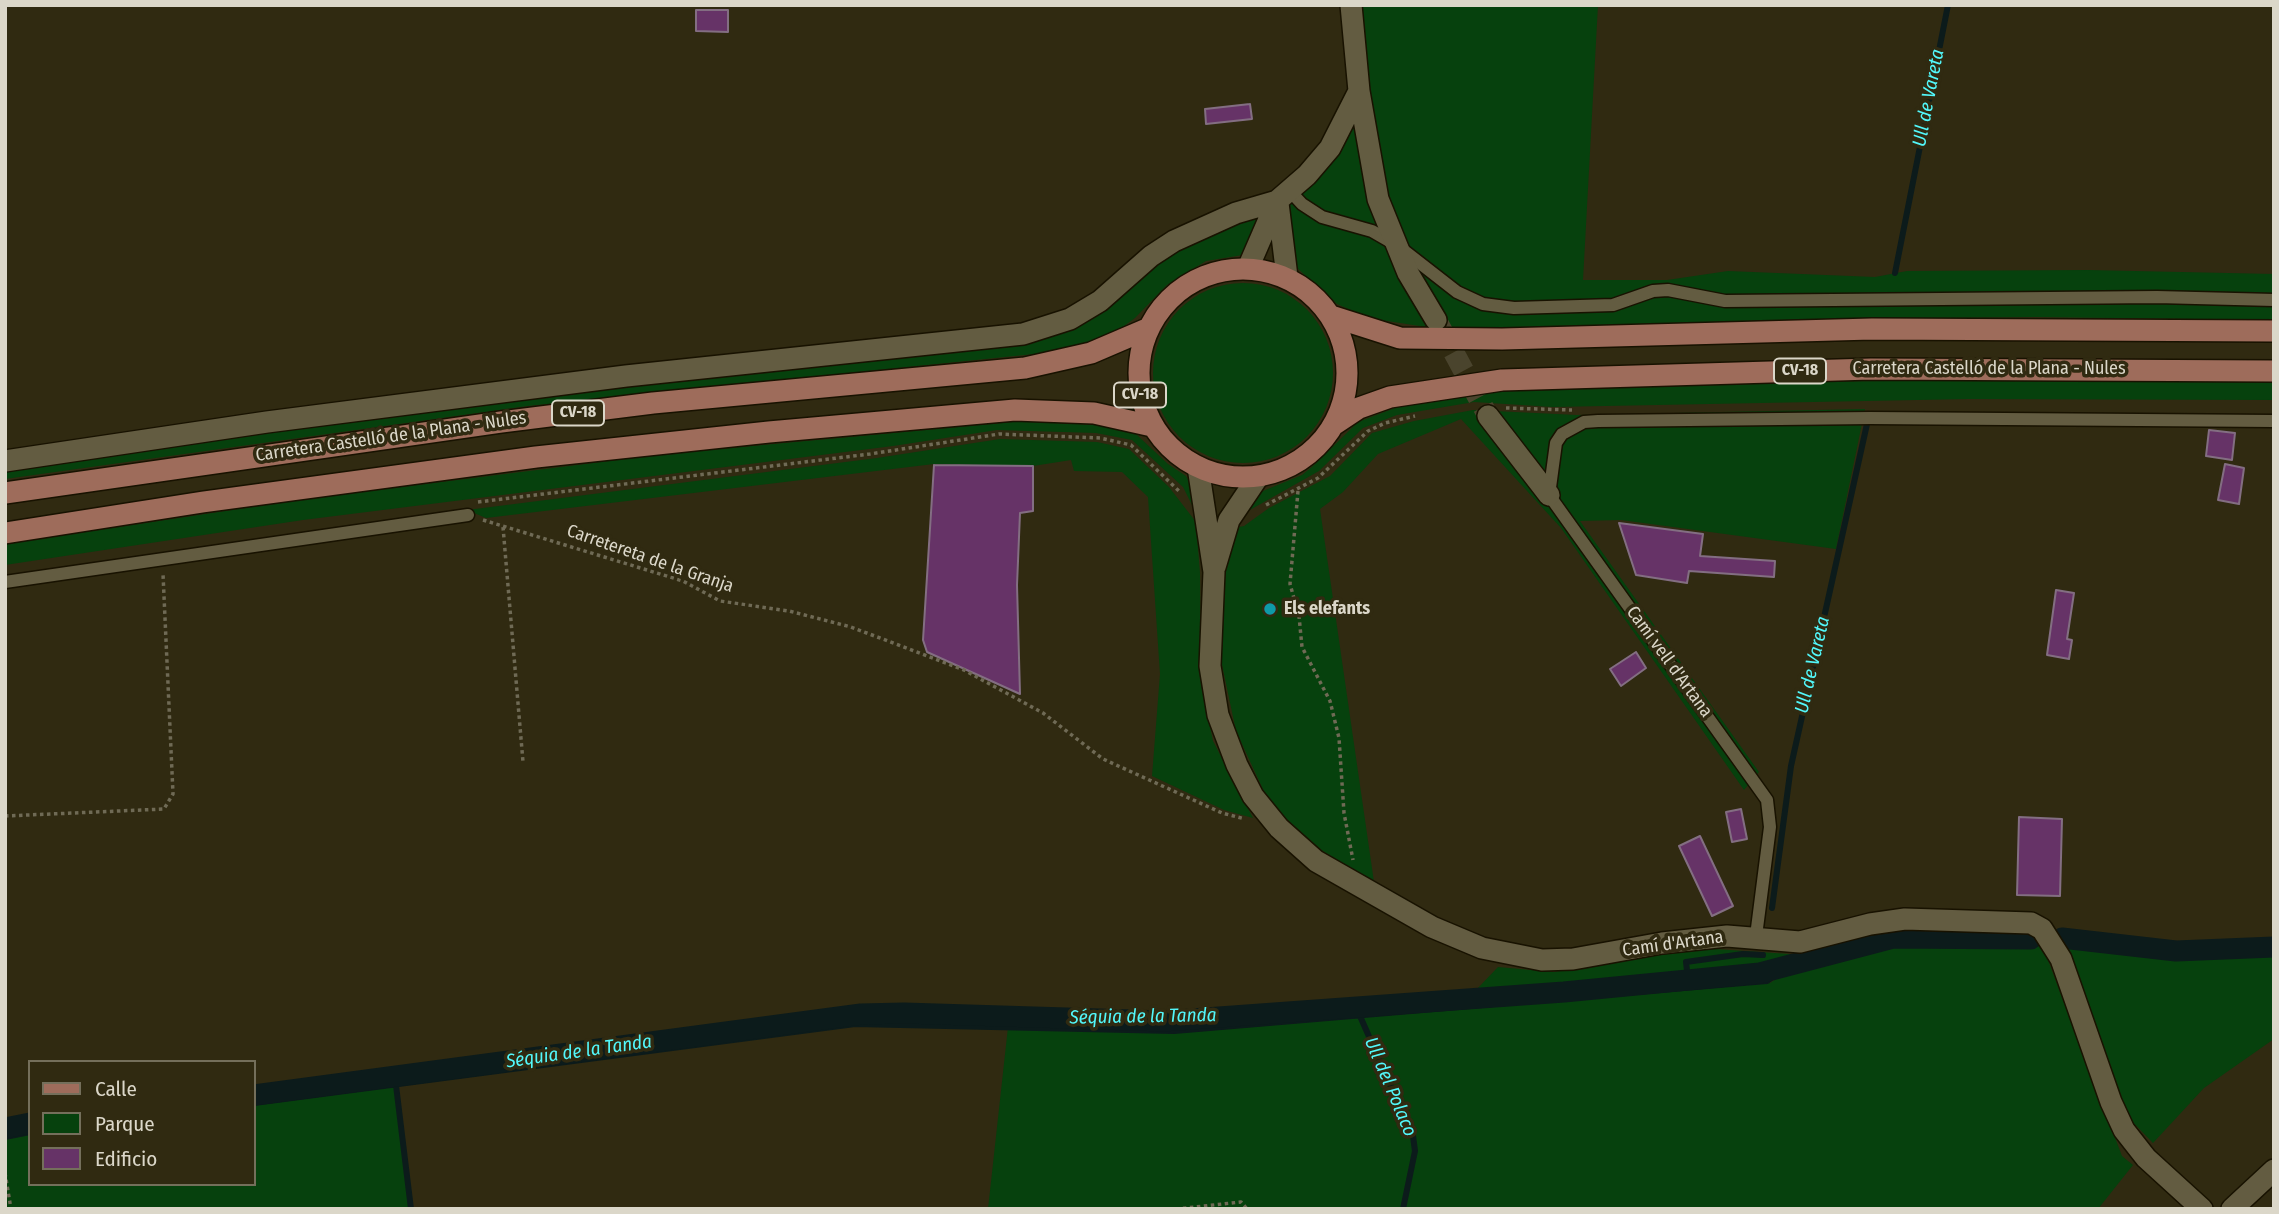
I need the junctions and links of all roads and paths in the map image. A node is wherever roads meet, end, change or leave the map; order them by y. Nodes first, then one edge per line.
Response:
1 (1351, 5) edge
2 (1359, 91) junction
3 (1283, 196) junction
4 (1398, 246) junction
5 (1248, 268) junction
6 (1287, 278) junction
7 (2274, 300) edge
8 (1331, 316) junction
9 (1436, 320) tunnel mouth
10 (1147, 328) junction
11 (2274, 331) edge
12 (2274, 371) edge
13 (1576, 410) dead end
14 (1493, 411) joint
15 (1425, 414) dead end
16 (2274, 421) edge
17 (1335, 424) junction
18 (1152, 426) junction
19 (5, 461) edge
20 (1198, 467) junction
21 (1258, 477) junction
22 (1298, 491) junction
23 (5, 493) edge
24 (1549, 495) junction
25 (477, 502) dead end
26 (1260, 510) dead end
27 (468, 515) joint
28 (1205, 515) junction
29 (503, 526) junction
30 (5, 533) edge
31 (163, 558) junction
32 (1214, 572) junction
33 (5, 582) edge
34 (523, 762) dead end
35 (5, 816) edge
36 (1279, 828) junction
37 (1357, 887) junction
38 (1756, 936) junction
39 (2274, 1170) edge
40 (5, 1173) edge
41 (11, 1209) edge
42 (1176, 1209) edge
43 (1247, 1209) edge
44 (2202, 1209) edge
45 (2232, 1209) edge

1 - 2 street
2 - 3 street
2 - 4 street
3 - 4 lane
3 - 5 street
3 - 6 street
3 - 19 street
4 - 7 lane
4 - 9 street
5 - 6 main road, CV-18
5 - 10 main road, CV-18
6 - 8 main road, CV-18
8 - 11 main road, CV-18
8 - 17 main road, CV-18
10 - 18 main road, CV-18
10 - 23 main road, Carretera Castelló de la Plana - Nules / CV-18
12 - 17 main road, Carretera Castelló de la Plana - Nules / CV-18
13 - 14 path
14 - 24 street, Camí vell d'Artana
15 - 22 path
16 - 24 lane
17 - 21 main road, CV-18
18 - 20 main road, CV-18
18 - 30 main road, CV-18
20 - 21 main road, CV-18
20 - 28 street, Camí d'Artana
21 - 32 street, Camí d'Artana
22 - 26 path
22 - 37 path
24 - 38 lane, Camí vell d'Artana
25 - 28 path
27 - 29 path, Carretereta de la Granja
27 - 31 lane
28 - 32 street, Camí d'Artana
29 - 34 path
29 - 36 path, Carretereta de la Granja
31 - 33 lane
31 - 35 path
32 - 36 street, Camí d'Artana
36 - 37 street, Camí d'Artana
37 - 38 street, Camí d'Artana
38 - 44 street, Camí d'Artana
39 - 45 street
40 - 41 path
42 - 43 path

